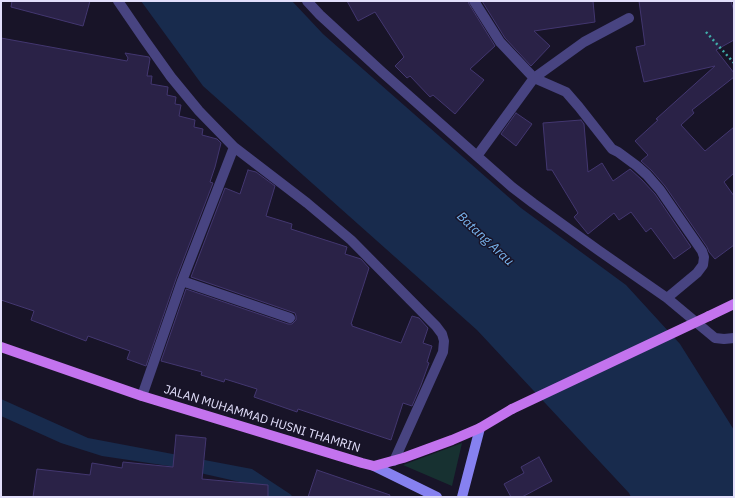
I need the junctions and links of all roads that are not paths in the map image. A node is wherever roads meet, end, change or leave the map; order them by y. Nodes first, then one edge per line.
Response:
1 (118, 1) edge
2 (307, 1) edge
3 (474, 1) edge
4 (628, 18) dead end
5 (534, 78) junction
6 (234, 148) junction
7 (477, 156) junction
8 (182, 281) junction
9 (667, 298) junction
10 (734, 304) edge
11 (290, 318) dead end
12 (734, 338) edge
13 (1, 347) edge
14 (142, 396) junction
15 (480, 428) junction
16 (394, 461) junction
17 (374, 466) junction
18 (438, 497) edge
19 (462, 497) edge

1 - 6 street
2 - 7 street
3 - 5 street
4 - 5 street
5 - 7 street
5 - 9 street
6 - 8 street
6 - 16 street
7 - 9 street
8 - 11 street
8 - 14 street
9 - 12 street
10 - 15 main road, JALAN MUHAMMAD HUSNI THAMRIN, bridge
13 - 14 main road, JALAN MUHAMMAD HUSNI THAMRIN
14 - 17 main road, JALAN MUHAMMAD HUSNI THAMRIN
15 - 16 main road, JALAN MUHAMMAD HUSNI THAMRIN
15 - 19 main road
16 - 17 main road, JALAN MUHAMMAD HUSNI THAMRIN
17 - 18 main road

